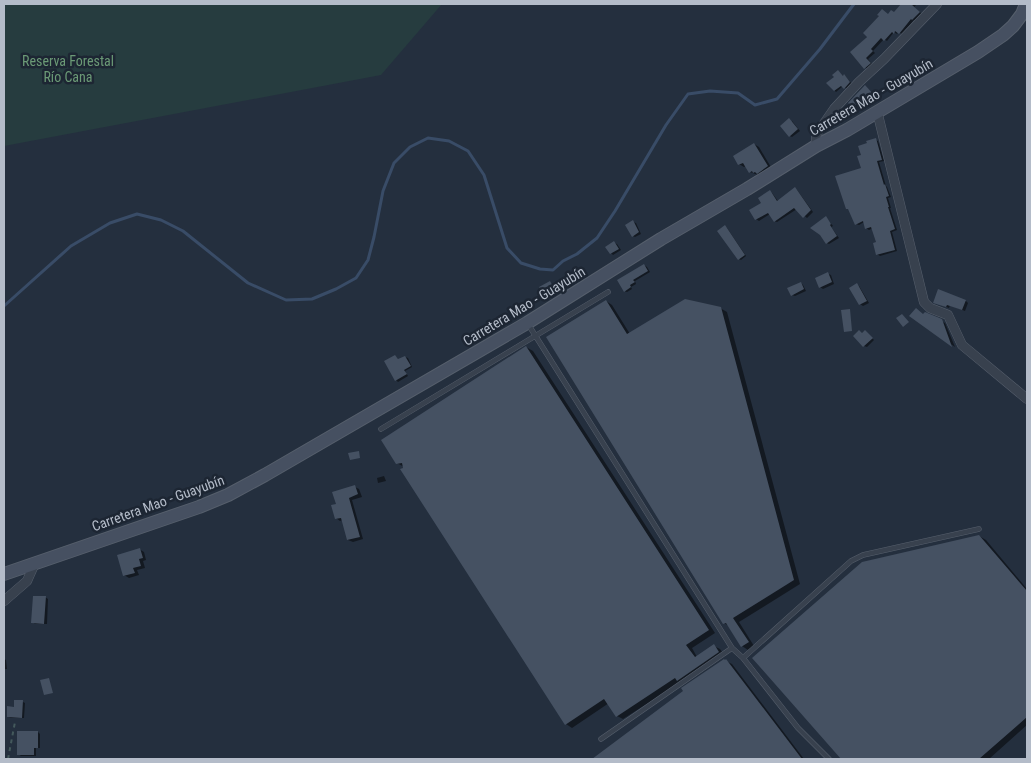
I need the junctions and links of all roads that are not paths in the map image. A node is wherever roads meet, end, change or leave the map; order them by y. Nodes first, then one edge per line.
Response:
1 (937, 4) edge
2 (1026, 4) edge
3 (877, 111) junction
4 (816, 146) junction
5 (608, 292) dead end
6 (527, 323) junction
7 (534, 336) junction
8 (1027, 399) edge
9 (381, 429) dead end
10 (979, 529) dead end
11 (35, 564) junction
12 (4, 574) edge
13 (4, 601) edge
14 (732, 648) junction
15 (743, 658) junction
16 (601, 739) dead end
17 (830, 759) edge

1 - 4 street
2 - 3 main road, Carretera Mao - Guayubín
3 - 4 main road, Carretera Mao - Guayubín
3 - 8 street
4 - 6 main road, Carretera Mao - Guayubín
5 - 7 lane
6 - 7 lane
6 - 11 main road, Carretera Mao - Guayubín
7 - 9 lane
7 - 14 lane
10 - 15 lane
11 - 12 main road, Carretera Mao - Guayubín
11 - 13 street
14 - 15 lane
14 - 16 lane
15 - 17 lane

